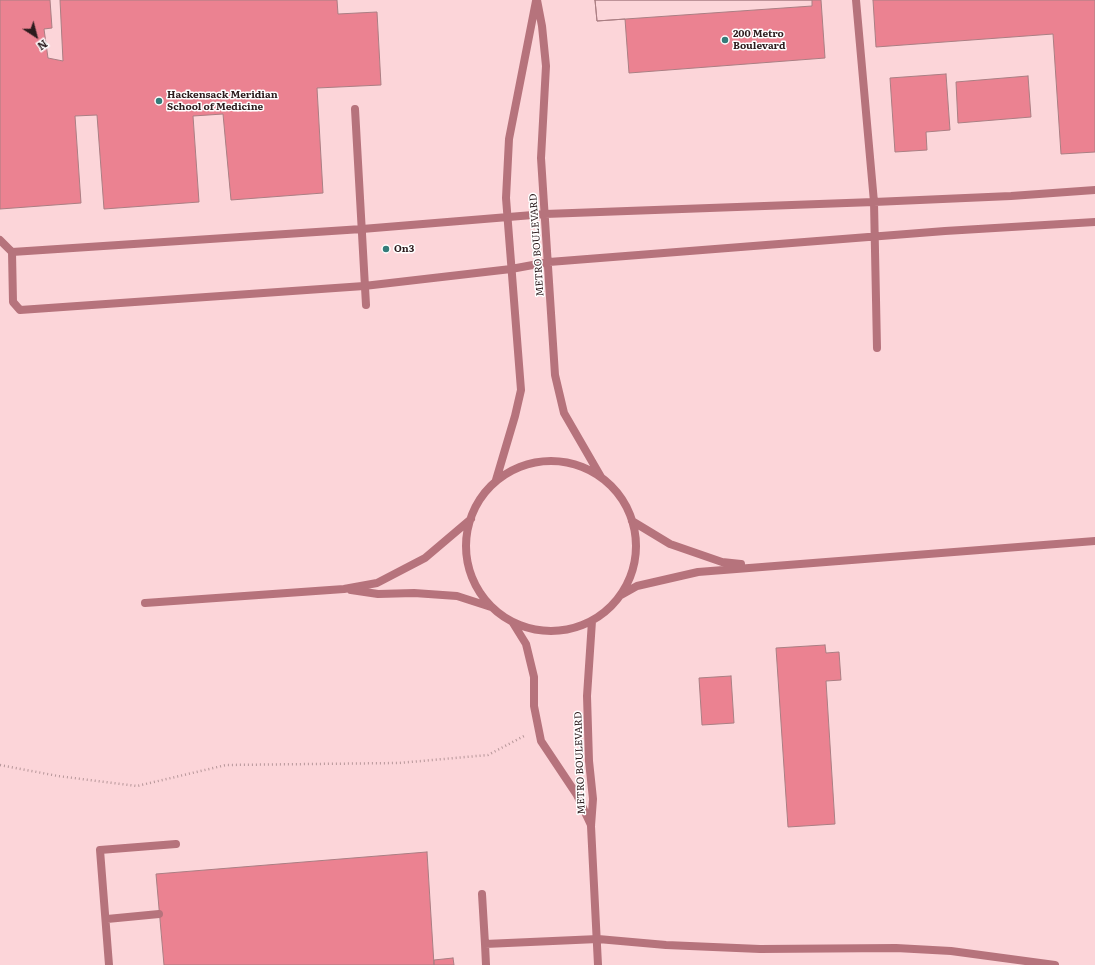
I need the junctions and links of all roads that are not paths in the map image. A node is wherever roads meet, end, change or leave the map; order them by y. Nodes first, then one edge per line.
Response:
1 (536, 0) edge
2 (856, 0) edge
3 (355, 109) dead end
4 (1095, 190) edge
5 (874, 202) junction
6 (545, 214) junction
7 (508, 218) junction
8 (1095, 222) edge
9 (362, 229) junction
10 (874, 237) junction
11 (0, 240) edge
12 (12, 252) junction
13 (549, 262) junction
14 (511, 269) junction
15 (364, 286) junction
16 (366, 306) dead end
17 (877, 348) dead end
18 (602, 478) junction
19 (496, 480) junction
20 (472, 518) junction
21 (632, 521) junction
22 (1095, 541) edge
23 (756, 566) junction
24 (344, 589) junction
25 (619, 597) junction
26 (145, 603) dead end
27 (491, 607) junction
28 (592, 621) junction
29 (513, 623) junction
30 (591, 826) junction
31 (176, 844) dead end
32 (482, 894) dead end
33 (159, 914) dead end
34 (107, 919) junction
35 (598, 939) junction
36 (485, 944) junction
37 (599, 964) edge
38 (109, 965) edge
39 (486, 965) edge
40 (1055, 965) edge

1 - 6 lane, METRO BOULEVARD
1 - 7 lane, METRO BOULEVARD
2 - 5 lane
3 - 9 lane
4 - 5 lane
5 - 6 lane
5 - 10 lane
6 - 7 lane
6 - 13 lane, METRO BOULEVARD
7 - 9 lane
7 - 14 lane, METRO BOULEVARD
8 - 10 lane
9 - 12 lane
9 - 15 lane
10 - 13 lane
10 - 17 lane
11 - 12 lane
12 - 15 lane
13 - 14 lane
13 - 18 lane, METRO BOULEVARD
14 - 15 lane
14 - 19 lane, METRO BOULEVARD
15 - 16 lane
18 - 19 lane
18 - 21 lane
19 - 20 lane
20 - 24 lane
20 - 27 lane
21 - 23 lane
21 - 25 lane
22 - 23 lane
23 - 25 lane
24 - 26 lane
24 - 27 lane
25 - 28 lane
27 - 29 lane
28 - 29 lane
28 - 30 lane, METRO BOULEVARD
29 - 30 lane, METRO BOULEVARD
30 - 35 lane
31 - 34 lane
32 - 36 lane
33 - 34 lane
34 - 38 lane
35 - 36 lane
35 - 37 lane
35 - 40 lane
36 - 39 lane

